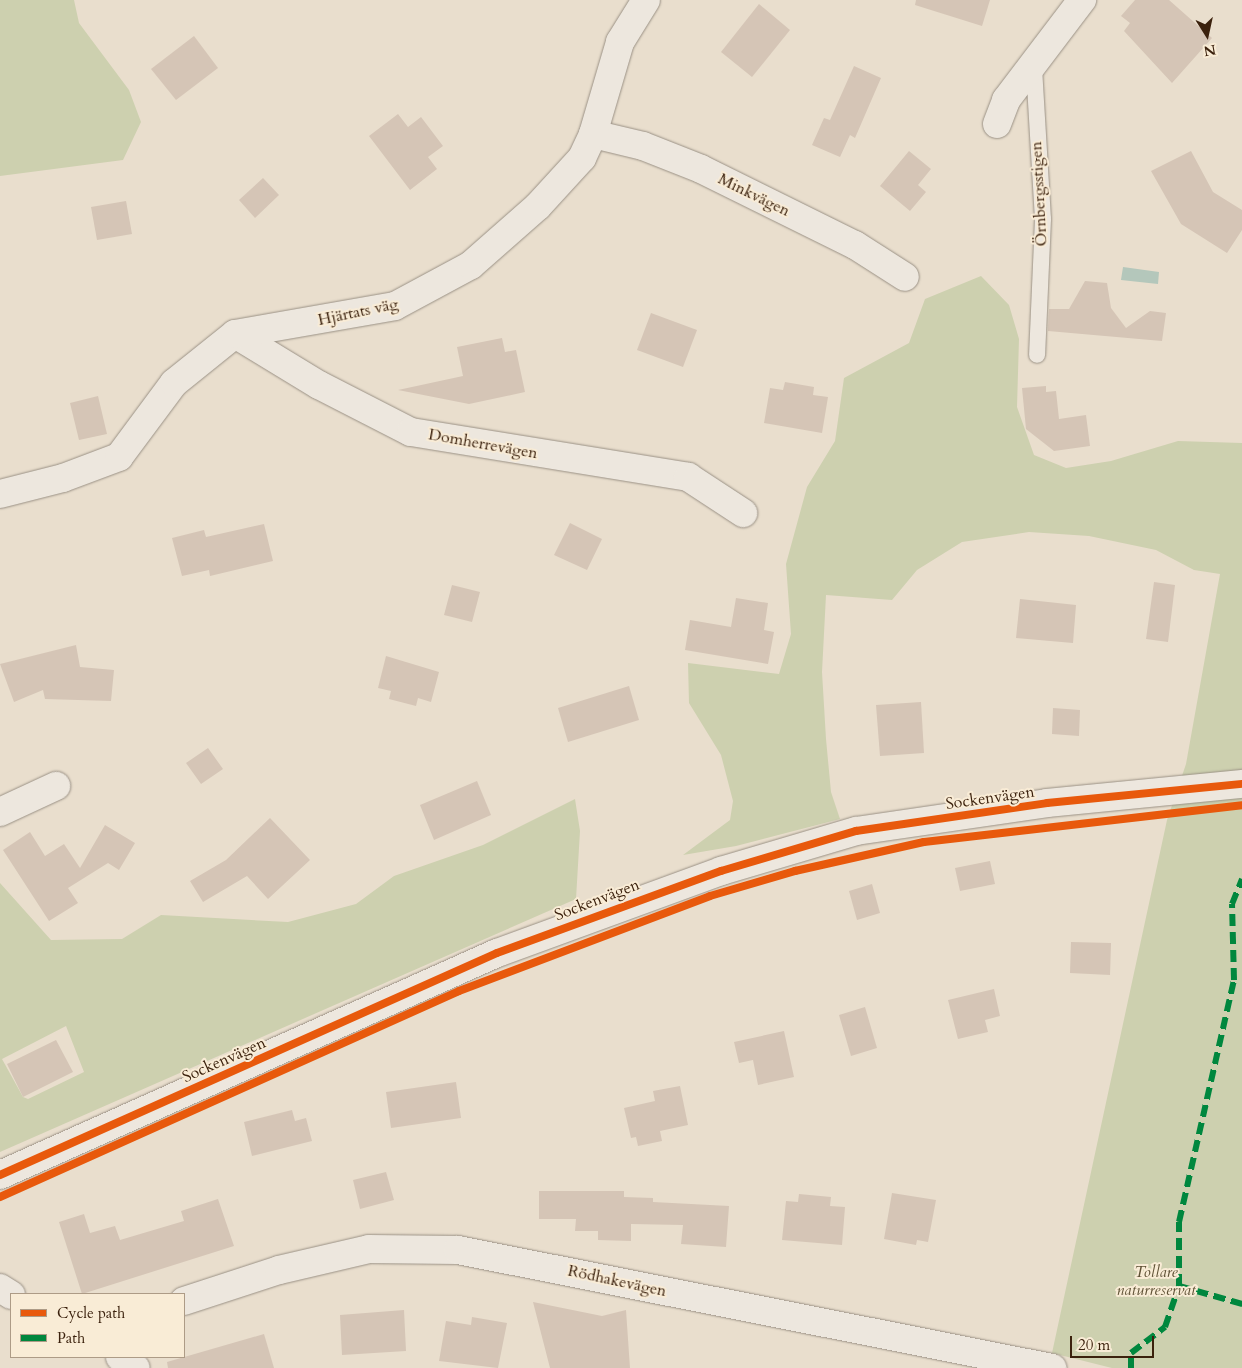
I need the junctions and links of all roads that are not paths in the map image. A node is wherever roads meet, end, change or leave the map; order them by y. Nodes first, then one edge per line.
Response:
1 (646, 0) edge
2 (1082, 0) edge
3 (1034, 63) junction
4 (996, 124) dead end
5 (594, 134) junction
6 (905, 277) dead end
7 (236, 334) junction
8 (1037, 355) dead end
9 (0, 494) edge
10 (743, 513) dead end
11 (1242, 784) edge
12 (56, 786) dead end
13 (0, 812) edge
14 (0, 1175) edge
15 (185, 1301) edge
16 (121, 1358) edge
17 (136, 1368) edge
18 (1052, 1368) edge

1 - 5 street, Hjärtats väg
2 - 3 street
3 - 4 street
3 - 8 lane, Örnbergsstigen
5 - 6 street, Minkvägen
5 - 7 street, Hjärtats väg
7 - 9 street, Hjärtats väg
7 - 10 street, Domherrevägen
11 - 14 street, Sockenvägen
12 - 13 street
15 - 18 street, Rödhakevägen
16 - 17 street

